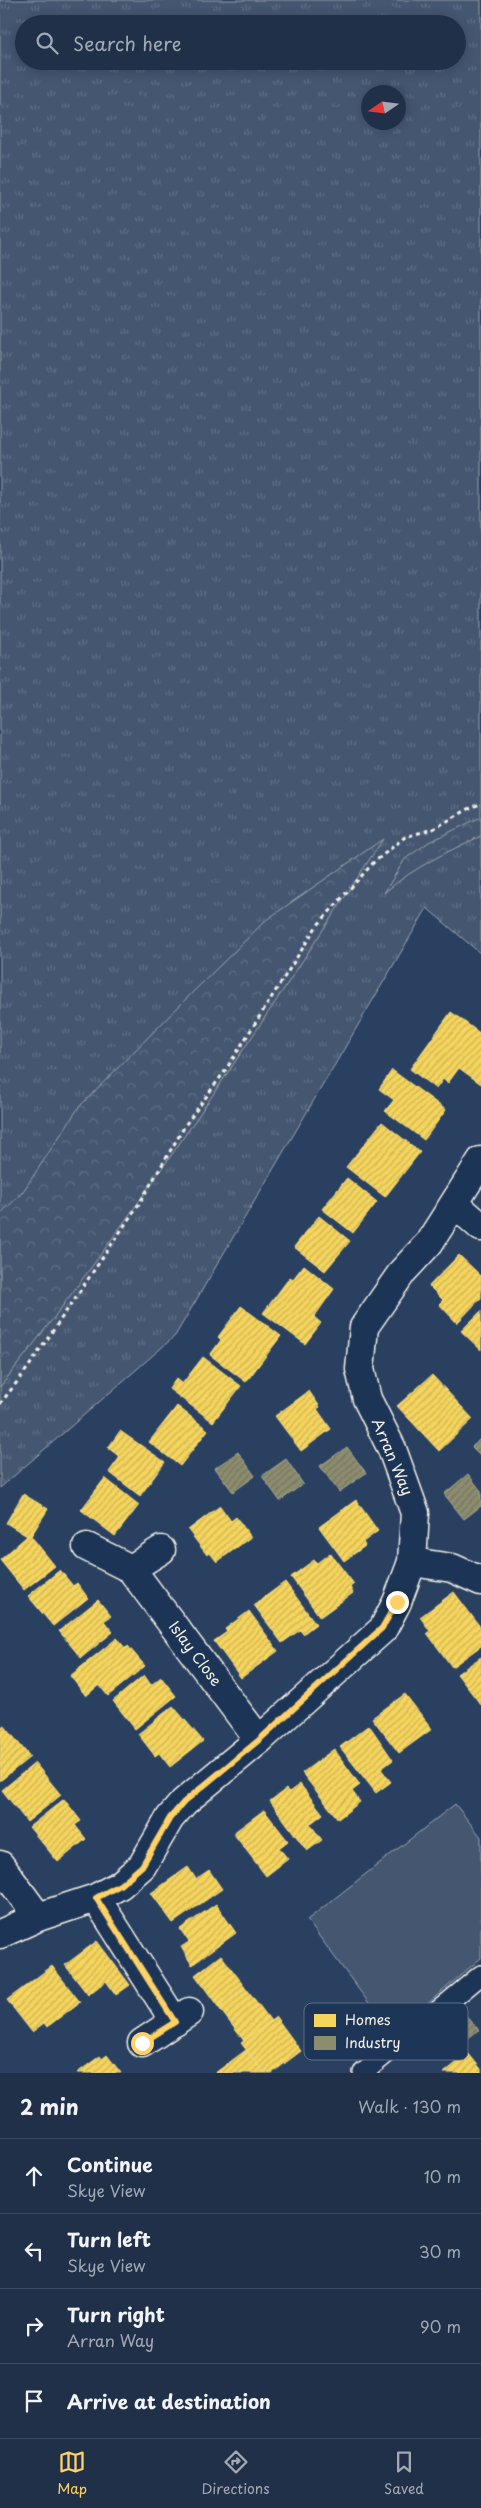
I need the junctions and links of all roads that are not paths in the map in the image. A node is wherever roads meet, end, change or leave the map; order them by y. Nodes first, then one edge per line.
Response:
1 (481, 1161) edge
2 (455, 1204) junction
3 (481, 1227) edge
4 (87, 1548) dead end
5 (161, 1550) dead end
6 (412, 1562) junction
7 (131, 1569) junction
8 (481, 1581) edge
9 (259, 1740) junction
10 (0, 1865) edge
11 (96, 1898) junction
12 (38, 1917) junction
13 (0, 1934) edge
14 (481, 1975) edge
15 (447, 2003) edge
16 (142, 2043) dead end
17 (379, 2060) edge
18 (363, 2073) edge

1 - 2 street, Arran Way
2 - 3 street
2 - 6 street, Arran Way
4 - 7 street, Islay Close
5 - 7 street
6 - 8 street
6 - 9 street, Arran Way
7 - 9 street, Islay Close
9 - 11 street, Arran Way
10 - 12 street
11 - 12 street, Arran Way
11 - 16 street
12 - 13 street, Arran Way
14 - 15 lane
17 - 18 lane

